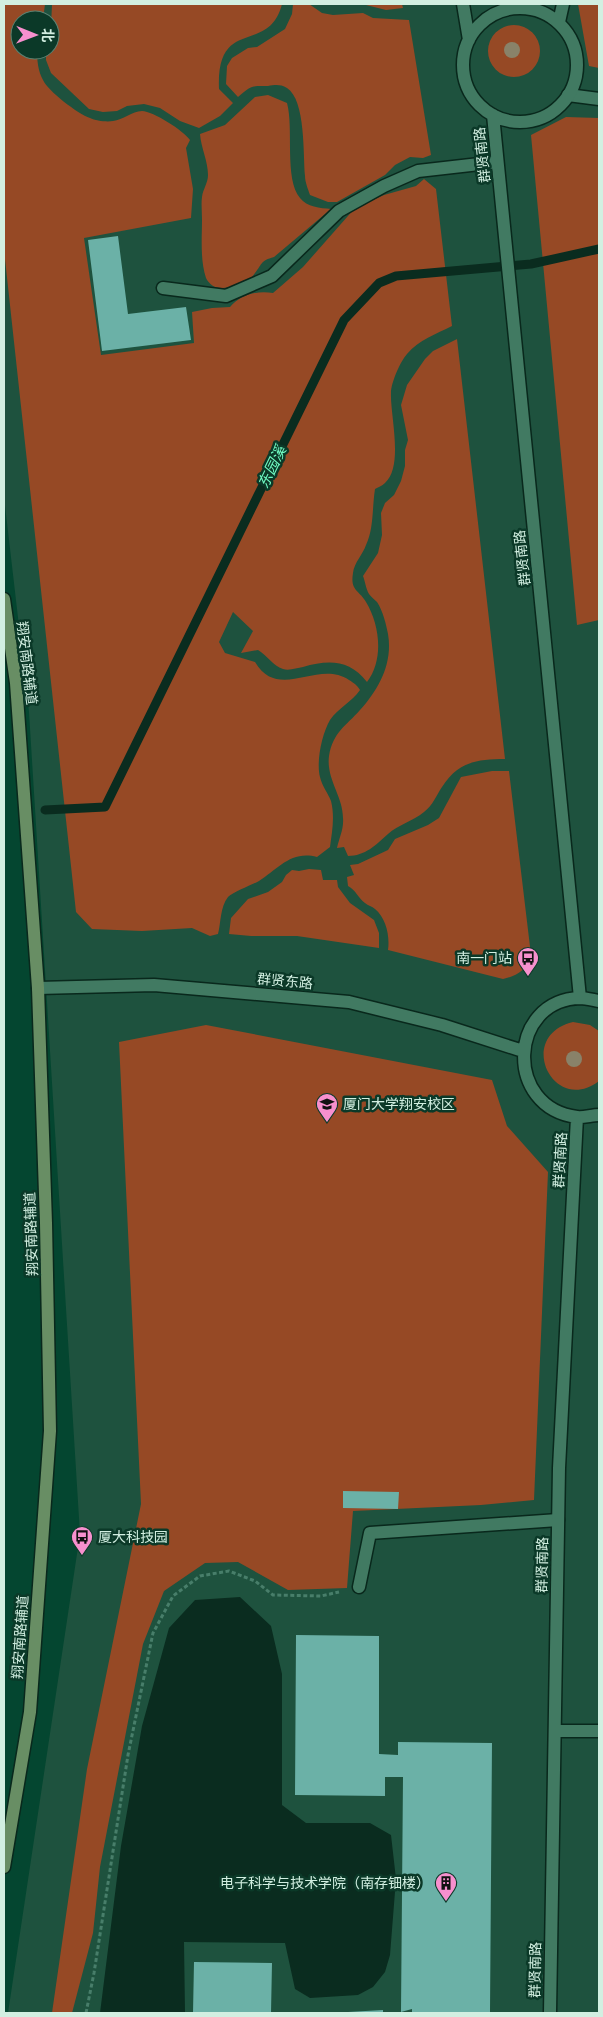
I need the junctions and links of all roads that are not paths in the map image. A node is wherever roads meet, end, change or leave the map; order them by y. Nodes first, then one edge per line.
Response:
1 (463, 4) edge
2 (563, 4) edge
3 (559, 22) junction
4 (469, 40) junction
5 (568, 95) junction
6 (599, 99) edge
7 (493, 115) junction
8 (497, 162) junction
9 (163, 288) dead end
10 (4, 599) edge
11 (38, 988) junction
12 (580, 998) junction
13 (599, 1001) edge
14 (523, 1052) junction
15 (599, 1115) edge
16 (577, 1117) junction
17 (558, 1520) junction
18 (359, 1587) road end
19 (554, 1731) junction
20 (599, 1731) edge
21 (4, 1867) edge
22 (550, 2013) edge

1 - 4 street
2 - 3 street
3 - 4 street
3 - 5 street
4 - 7 street
5 - 6 street
5 - 7 street
7 - 8 street, 群贤南路
8 - 9 street
8 - 12 street, 群贤南路
10 - 11 main road, 翔安南路辅道
11 - 14 street, 群贤东路
11 - 21 main road, 翔安南路辅道
12 - 13 street
12 - 14 street
14 - 16 street
15 - 16 street
16 - 17 street, 群贤南路
17 - 18 street
17 - 19 street, 群贤南路
19 - 20 street
19 - 22 street, 群贤南路

